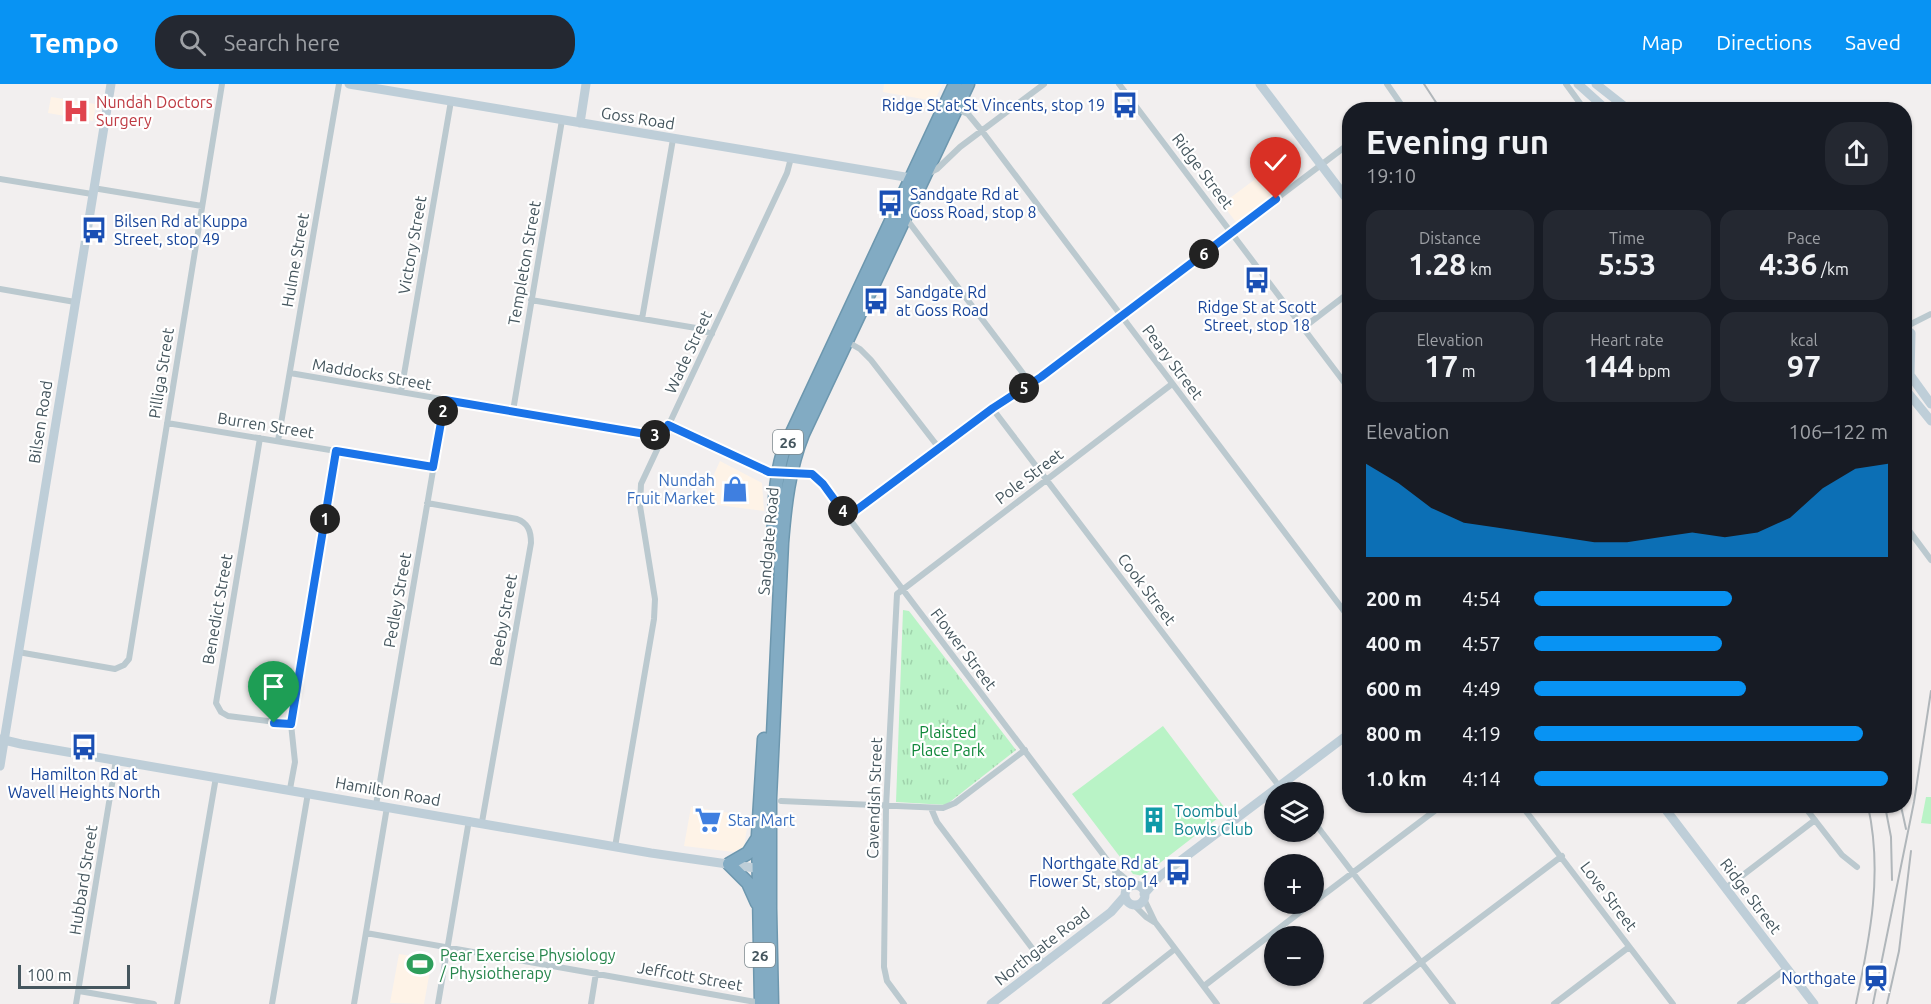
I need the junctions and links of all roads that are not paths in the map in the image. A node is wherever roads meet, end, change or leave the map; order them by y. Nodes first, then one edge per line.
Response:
1 (111, 84) edge
2 (222, 84) edge
3 (339, 84) edge
4 (349, 84) edge
5 (586, 84) edge
6 (955, 84) edge
7 (968, 84) edge
8 (1044, 84) edge
9 (1119, 84) edge
10 (1260, 84) edge
11 (1387, 84) edge
12 (1566, 84) edge
13 (1578, 84) edge
14 (1596, 84) edge
15 (451, 101) junction
16 (1400, 102) edge
17 (1580, 102) edge
18 (1597, 102) edge
19 (1619, 102) edge
20 (951, 107) junction
21 (562, 120) junction
22 (580, 123) junction
23 (982, 131) junction
24 (673, 139) junction
25 (1342, 149) edge
26 (791, 158) junction
27 (1321, 165) junction
28 (920, 177) junction
29 (0, 179) edge
30 (93, 191) junction
31 (1342, 193) edge
32 (202, 206) junction
33 (905, 217) junction
34 (1231, 233) junction
35 (0, 289) edge
36 (1342, 298) edge
37 (531, 300) junction
38 (75, 302) junction
39 (1931, 314) edge
40 (1122, 316) junction
41 (642, 319) junction
42 (1303, 328) junction
43 (1912, 329) edge
44 (712, 334) junction
45 (846, 340) junction
46 (290, 373) junction
47 (1912, 378) edge
48 (1342, 379) edge
49 (1172, 384) junction
50 (1029, 385) junction
51 (401, 392) junction
52 (1912, 398) edge
53 (445, 400) junction
54 (1931, 404) edge
55 (993, 408) junction
56 (513, 411) junction
57 (1931, 421) edge
58 (167, 423) junction
59 (668, 425) junction
60 (663, 437) junction
61 (260, 438) junction
62 (278, 441) junction
63 (939, 448) junction
64 (336, 451) junction
65 (433, 467) junction
66 (784, 473) junction
67 (1046, 480) junction
68 (427, 503) junction
69 (847, 517) junction
70 (1912, 534) edge
71 (1931, 560) edge
72 (902, 590) junction
73 (1342, 608) edge
74 (18, 652) junction
75 (291, 724) junction
76 (1342, 739) edge
77 (2, 740) edge
78 (1025, 750) junction
79 (116, 760) junction
80 (0, 766) edge
81 (216, 777) junction
82 (1280, 782) edge
83 (1286, 782) edge
84 (290, 789) junction
85 (308, 793) junction
86 (1264, 798) edge
87 (781, 801) dead end
88 (376, 805) junction
89 (387, 807) junction
90 (886, 807) junction
91 (931, 808) junction
92 (1432, 813) edge
93 (1528, 813) edge
94 (1669, 813) edge
95 (1810, 813) edge
96 (469, 820) junction
97 (1815, 820) junction
98 (482, 822) junction
99 (758, 835) junction
100 (1324, 835) edge
101 (615, 846) junction
102 (1562, 856) junction
103 (729, 864) junction
104 (1857, 867) dead end
105 (765, 869) junction
106 (1352, 873) junction
107 (1726, 888) junction
108 (1324, 894) edge
109 (1134, 895) junction
110 (759, 907) junction
111 (1297, 914) edge
112 (1155, 922) junction
113 (366, 933) junction
114 (448, 947) junction
115 (1629, 947) junction
116 (1175, 949) junction
117 (1421, 962) junction
118 (1044, 964) junction
119 (1787, 968) junction
120 (596, 973) junction
121 (1204, 986) junction
122 (79, 991) junction
123 (765, 1003) edge
124 (76, 1004) edge
125 (154, 1004) edge
126 (177, 1004) edge
127 (272, 1004) edge
128 (354, 1004) edge
129 (438, 1004) edge
130 (591, 1004) edge
131 (904, 1004) edge
132 (991, 1004) edge
133 (1105, 1004) edge
134 (1217, 1004) edge
135 (1366, 1004) edge
136 (1453, 1004) edge
137 (1554, 1004) edge
138 (1673, 1004) edge
139 (1740, 1004) edge
140 (1814, 1004) edge

1 - 30 street, Bilsen Road
2 - 32 street, Pilliga Street
3 - 46 street, Hulme Street
4 - 15 street, Goss Road
5 - 22 street
6 - 20 highway, Sandgate Road / 26
7 - 20 highway, Sandgate Road / 26
8 - 23 street
9 - 34 street, Ridge Street
10 - 27 street
11 - 16 street
12 - 17 street
13 - 18 street
14 - 19 street
15 - 21 street, Goss Road
15 - 51 street, Victory Street
20 - 23 street, Peary Street
20 - 28 highway, Sandgate Road / 26
21 - 22 street, Goss Road
21 - 37 street, Templeton Street
22 - 24 street, Goss Road
23 - 28 street
23 - 40 street, Peary Street
24 - 26 street, Goss Road
24 - 41 street
25 - 27 street
26 - 28 street, Goss Road
26 - 44 street, Wade Street
27 - 31 street
27 - 34 street
28 - 33 highway, Sandgate Road / 26
28 - 66 highway, Sandgate Road / 26
29 - 30 street
30 - 32 street
30 - 38 street, Bilsen Road
32 - 58 street, Pilliga Street
33 - 45 highway, Sandgate Road / 26
33 - 50 street
34 - 40 street
34 - 42 street, Ridge Street
35 - 38 street
36 - 42 street
37 - 41 street
37 - 56 street, Templeton Street
38 - 74 street, Bilsen Road
39 - 43 street
40 - 49 street, Peary Street
40 - 50 street
41 - 44 street
42 - 48 street, Ridge Street
44 - 59 street, Wade Street
45 - 63 street
45 - 66 highway, Sandgate Road / 26
46 - 51 street, Maddocks Street
46 - 62 street, Hulme Street
47 - 54 street
49 - 67 street, Pole Street
49 - 73 street, Peary Street
50 - 55 street
51 - 53 street, Maddocks Street
52 - 57 street
53 - 56 street, Maddocks Street
53 - 65 street, Pedley Street
55 - 63 street
55 - 67 street, Cook Street
56 - 60 street, Maddocks Street
58 - 61 street, Burren Street
58 - 74 street, Pilliga Street
59 - 60 street, Wade Street
59 - 66 street
60 - 101 street, Wade Street
61 - 62 street, Burren Street
61 - 75 street, Benedict Street
62 - 64 street, Burren Street
63 - 69 street
64 - 65 street, Burren Street
64 - 75 street
65 - 68 street, Pedley Street
66 - 69 street, Flower Street
66 - 99 highway, Sandgate Road / 26
66 - 105 highway, Sandgate Road / 26
67 - 72 street, Pole Street
67 - 82 street, Cook Street
68 - 88 street, Pedley Street
68 - 98 street, Beeby Street
69 - 72 street, Flower Street
70 - 71 street
72 - 78 street, Flower Street
72 - 90 street, Cavendish Street
74 - 77 street, Bilsen Road
75 - 84 street
76 - 83 street, Northgate Road
77 - 79 street, Hamilton Road
77 - 80 street, Bilsen Road
78 - 91 street
78 - 109 street, Flower Street
79 - 81 street, Hamilton Road
79 - 122 street, Hubbard Street
81 - 84 street, Hamilton Road
81 - 126 street
84 - 85 street, Hamilton Road
85 - 88 street, Hamilton Road
85 - 127 street
86 - 109 street, Northgate Road
87 - 90 street
88 - 89 street, Hamilton Road
89 - 96 street, Hamilton Road
89 - 113 street
90 - 91 street
90 - 131 street, Cavendish Street
91 - 118 street
92 - 106 street
93 - 102 street, Love Street
94 - 107 street, Ridge Street
95 - 97 street
96 - 98 street, Hamilton Road
96 - 114 street
97 - 104 street
97 - 107 street
98 - 101 street, Hamilton Road
99 - 103 highway
99 - 105 highway, Sandgate Road / 26
100 - 106 street
101 - 103 street, Hamilton Road
102 - 115 street, Love Street
102 - 117 street
103 - 105 street, Hamilton Road
103 - 110 highway
105 - 110 highway, Sandgate Road / 26
105 - 123 highway, Sandgate Road / 26
106 - 108 street
106 - 117 street
107 - 119 street, Ridge Street
109 - 112 street, Flower Street
109 - 112 street, Flower Street
109 - 118 street, Northgate Road
110 - 123 highway, Sandgate Road / 26
111 - 121 street
112 - 116 street, Flower Street
113 - 114 street, Jeffcott Street
113 - 128 street
114 - 120 street, Jeffcott Street
114 - 129 street
115 - 137 street
115 - 138 street, Love Street
116 - 121 street, Flower Street
116 - 133 street
117 - 135 street
117 - 136 street
118 - 132 street, Northgate Road
119 - 139 street
119 - 140 street, Ridge Street
120 - 123 street, Jeffcott Street
120 - 130 street
121 - 134 street, Flower Street
122 - 124 street, Hubbard Street
122 - 125 street

